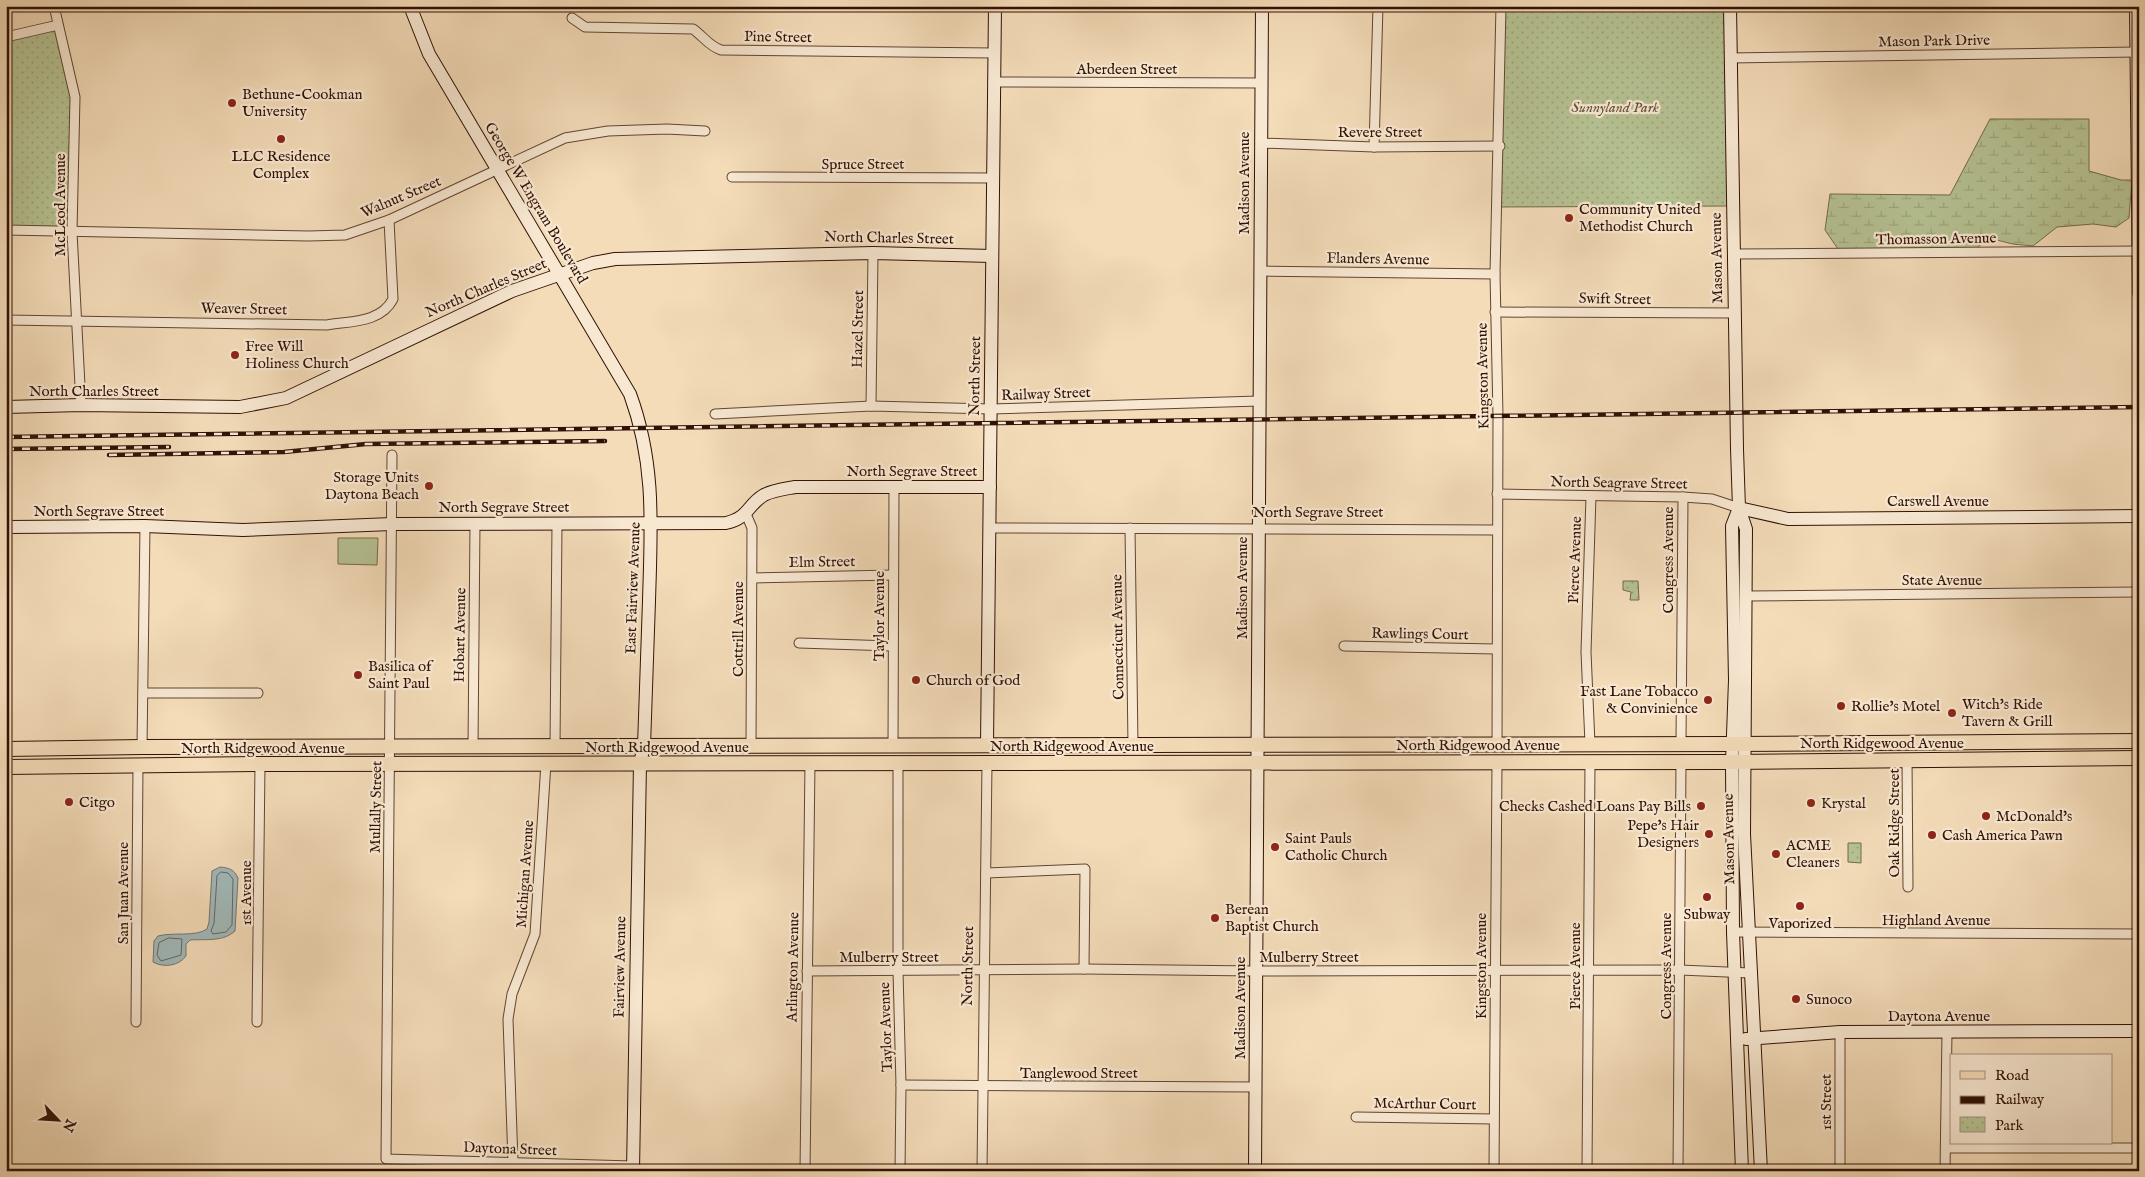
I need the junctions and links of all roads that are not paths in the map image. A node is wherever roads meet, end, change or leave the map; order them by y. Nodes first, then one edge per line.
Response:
1 (54, 6) edge
2 (410, 6) edge
3 (995, 6) edge
4 (1262, 6) edge
5 (1378, 6) edge
6 (1501, 6) edge
7 (1730, 6) edge
8 (2136, 6) edge
9 (572, 18) dead end
10 (58, 25) junction
11 (6, 37) edge
12 (2137, 52) junction
13 (994, 53) junction
14 (1730, 58) junction
15 (994, 82) junction
16 (1260, 83) junction
17 (705, 131) dead end
18 (1261, 143) junction
19 (1500, 146) junction
20 (1374, 147) junction
21 (498, 170) junction
22 (732, 177) dead end
23 (993, 178) junction
24 (2138, 190) edge
25 (390, 220) junction
26 (6, 230) edge
27 (72, 232) junction
28 (2138, 251) edge
29 (873, 252) junction
30 (1733, 254) junction
31 (992, 256) junction
32 (1260, 270) junction
33 (558, 274) junction
34 (1495, 274) junction
35 (2139, 293) edge
36 (1496, 312) junction
37 (1734, 313) junction
38 (6, 320) edge
39 (78, 320) junction
40 (1258, 401) junction
41 (81, 405) junction
42 (871, 406) junction
43 (6, 407) edge
44 (991, 409) junction
45 (637, 414) joint
46 (715, 414) dead end
47 (392, 455) dead end
48 (894, 486) junction
49 (990, 487) junction
50 (1497, 494) junction
51 (1591, 496) junction
52 (1683, 497) junction
53 (1739, 508) junction
54 (746, 514) junction
55 (2139, 516) edge
56 (475, 523) junction
57 (652, 523) junction
58 (392, 524) junction
59 (558, 524) junction
60 (145, 526) junction
61 (6, 527) edge
62 (989, 528) junction
63 (1130, 528) junction
64 (1258, 528) junction
65 (1496, 530) junction
66 (893, 575) junction
67 (752, 578) junction
68 (2139, 592) edge
69 (1746, 596) junction
70 (800, 643) dead end
71 (892, 646) junction
72 (1344, 646) dead end
73 (1496, 649) junction
74 (258, 693) dead end
75 (143, 694) junction
76 (2139, 741) edge
77 (1497, 744) junction
78 (1590, 744) junction
79 (1681, 744) junction
80 (1739, 744) junction
81 (987, 745) junction
82 (1257, 745) junction
83 (555, 746) junction
84 (644, 746) junction
85 (752, 746) junction
86 (830, 746) junction
87 (893, 746) junction
88 (1133, 746) junction
89 (142, 747) junction
90 (390, 747) junction
91 (473, 747) junction
92 (6, 749) edge
93 (2139, 758) edge
94 (1907, 759) junction
95 (1497, 761) junction
96 (1590, 761) junction
97 (1680, 761) junction
98 (986, 762) junction
99 (1257, 762) junction
100 (1738, 762) junction
101 (640, 763) junction
102 (810, 763) junction
103 (898, 763) junction
104 (138, 764) junction
105 (260, 764) junction
106 (390, 764) junction
107 (546, 764) junction
108 (6, 766) edge
109 (986, 873) junction
110 (1908, 887) dead end
111 (1733, 932) junction
112 (1748, 932) junction
113 (2139, 934) edge
114 (1084, 969) junction
115 (1495, 970) junction
116 (1588, 970) junction
117 (1680, 970) junction
118 (807, 971) junction
119 (898, 971) junction
120 (984, 971) junction
121 (1256, 971) junction
122 (1735, 972) junction
123 (1750, 973) junction
124 (136, 1022) dead end
125 (257, 1022) dead end
126 (2139, 1031) edge
127 (1840, 1032) junction
128 (1946, 1032) junction
129 (1754, 1038) junction
130 (1739, 1039) junction
131 (901, 1085) junction
132 (982, 1086) junction
133 (1256, 1087) junction
134 (1356, 1116) dead end
135 (1494, 1119) junction
136 (1946, 1148) junction
137 (2139, 1148) edge
138 (386, 1159) joint
139 (513, 1162) junction
140 (539, 1167) edge
141 (633, 1168) edge
142 (805, 1171) edge
143 (900, 1171) edge
144 (982, 1171) edge
145 (1255, 1171) edge
146 (1494, 1171) edge
147 (1588, 1171) edge
148 (1678, 1171) edge
149 (1742, 1171) edge
150 (1761, 1171) edge
151 (1840, 1171) edge
152 (1945, 1171) edge

1 - 10 street, McLeod Avenue
2 - 21 street, George W Engram Boulevard
3 - 13 street, North Street
4 - 16 street, Madison Avenue
5 - 20 street
6 - 19 street, Kingston Avenue
7 - 14 street, Mason Avenue
8 - 12 street
9 - 13 street, Pine Street
10 - 11 street
10 - 27 street, McLeod Avenue
12 - 14 street, Mason Park Drive
12 - 24 street
13 - 15 street, North Street
14 - 30 street, Mason Avenue
15 - 16 street, Aberdeen Street
15 - 23 street, North Street
16 - 18 street, Madison Avenue
17 - 21 street, Walnut Street
18 - 20 street, Revere Street
18 - 32 street, Madison Avenue
19 - 20 street, Revere Street
19 - 34 street, Kingston Avenue
21 - 25 street, Walnut Street
21 - 33 street, George W Engram Boulevard
22 - 23 street, Spruce Street
23 - 31 street, North Street
24 - 28 street
25 - 27 street, Walnut Street
25 - 39 street, Weaver Street
26 - 27 street, Walnut Street
27 - 39 street, McLeod Avenue
28 - 30 street, Thomasson Avenue
28 - 35 street
29 - 31 street, North Charles Street
29 - 33 street, North Charles Street
29 - 42 street, Hazel Street
30 - 37 street, Mason Avenue
31 - 44 street, North Street
32 - 34 street, Flanders Avenue
32 - 40 street, Madison Avenue
33 - 41 street, North Charles Street
33 - 45 street, George W Engram Boulevard
34 - 36 street, Kingston Avenue
36 - 37 street, Swift Street
36 - 50 street, Kingston Avenue
37 - 53 street, Mason Avenue
38 - 39 street, Weaver Street
39 - 41 street, McLeod Avenue
40 - 44 street, Railway Street
40 - 64 street, Madison Avenue
41 - 43 street, North Charles Street
42 - 44 street, Railway Street
42 - 46 street, Railway Street
44 - 49 street, North Street
45 - 57 street, East Fairview Avenue
47 - 58 street, Mullally Street
48 - 49 street, North Segrave Street
48 - 54 street, North Segrave Street
48 - 66 street, Taylor Avenue
49 - 62 street, North Street
50 - 51 street, North Seagrave Street
50 - 65 street, Kingston Avenue
51 - 52 street, North Seagrave Street
51 - 78 street, Pierce Avenue
52 - 53 street, North Seagrave Street
52 - 79 street, Congress Avenue
53 - 55 street, Carswell Avenue
53 - 69 street, Mason Avenue
53 - 80 street, Mason Avenue
54 - 57 street, North Segrave Street
54 - 67 street, Cottrill Avenue
56 - 58 street, North Segrave Street
56 - 59 street, North Segrave Street
56 - 91 street, Hobart Avenue
57 - 59 street, North Segrave Street
57 - 84 street, East Fairview Avenue
58 - 60 street, North Segrave Street
58 - 90 street, Mullally Street
59 - 83 street
60 - 61 street, North Segrave Street
60 - 75 street
62 - 63 street, North Segrave Street
62 - 81 street, North Street
63 - 64 street, North Segrave Street
63 - 88 street, Connecticut Avenue
64 - 65 street, North Segrave Street
64 - 82 street, Madison Avenue
65 - 73 street, Kingston Avenue
66 - 67 street, Elm Street
66 - 71 street, Taylor Avenue
67 - 85 street, Cottrill Avenue
68 - 69 street, State Avenue
69 - 80 street, Mason Avenue
70 - 71 street
71 - 87 street, Taylor Avenue
72 - 73 street, Rawlings Court
73 - 77 street, Kingston Avenue
74 - 75 street
75 - 89 street
76 - 80 main road, North Ridgewood Avenue
77 - 78 main road, North Ridgewood Avenue
77 - 82 main road, North Ridgewood Avenue
78 - 79 main road, North Ridgewood Avenue
79 - 80 main road, North Ridgewood Avenue
80 - 100 street, Mason Avenue
81 - 87 main road, North Ridgewood Avenue
81 - 88 main road, North Ridgewood Avenue
82 - 88 main road, North Ridgewood Avenue
82 - 99 street, Madison Avenue
83 - 84 main road, North Ridgewood Avenue
83 - 91 main road, North Ridgewood Avenue
84 - 85 main road, North Ridgewood Avenue
84 - 101 street, East Fairview Avenue
85 - 86 main road, North Ridgewood Avenue
86 - 87 main road, North Ridgewood Avenue
86 - 102 main road
89 - 90 main road, North Ridgewood Avenue
89 - 92 main road, North Ridgewood Avenue
90 - 91 main road, North Ridgewood Avenue
90 - 106 street, Mullally Street
93 - 94 main road, North Ridgewood Avenue
94 - 100 main road, North Ridgewood Avenue
94 - 110 street, Oak Ridge Street
95 - 96 main road, North Ridgewood Avenue
95 - 99 main road, North Ridgewood Avenue
95 - 115 street, Kingston Avenue
96 - 97 main road, North Ridgewood Avenue
96 - 116 street, Pierce Avenue
97 - 100 main road, North Ridgewood Avenue
97 - 117 street, Congress Avenue
98 - 99 main road, North Ridgewood Avenue
98 - 103 main road, North Ridgewood Avenue
98 - 109 street, North Street
99 - 121 street, Madison Avenue
100 - 111 street, Mason Avenue
100 - 112 street, Mason Avenue
101 - 102 main road, North Ridgewood Avenue
101 - 107 main road, North Ridgewood Avenue
101 - 141 street, Fairview Avenue
102 - 103 main road, North Ridgewood Avenue
102 - 118 street, Arlington Avenue
103 - 119 street, Taylor Avenue
104 - 105 main road, North Ridgewood Avenue
104 - 108 main road, North Ridgewood Avenue
104 - 124 street, San Juan Avenue
105 - 106 main road, North Ridgewood Avenue
105 - 125 street, 1st Avenue
106 - 107 main road, North Ridgewood Avenue
106 - 138 street, Mullally Street
107 - 139 street, Michigan Avenue
109 - 114 street
109 - 120 street, North Street
111 - 112 street, Highland Avenue
111 - 122 street, Mason Avenue
112 - 113 street, Highland Avenue
112 - 123 street, Mason Avenue
114 - 120 street, Mulberry Street
114 - 121 street, Mulberry Street
115 - 116 street, Mulberry Street
115 - 121 street, Mulberry Street
115 - 135 street, Kingston Avenue
116 - 117 street, Mulberry Street
116 - 147 street, Pierce Avenue
117 - 122 street, Mulberry Street
117 - 148 street, Congress Avenue
118 - 119 street, Mulberry Street
118 - 142 street, Arlington Avenue
119 - 120 street, Mulberry Street
119 - 131 street, Taylor Avenue
120 - 132 street, North Street
121 - 133 street, Madison Avenue
122 - 123 street, Mulberry Street
122 - 130 street, Mason Avenue
123 - 129 street, Mason Avenue
126 - 128 street, Daytona Avenue
127 - 128 street, Daytona Avenue
127 - 129 street, Daytona Avenue
127 - 151 street, 1st Street
128 - 136 street
129 - 130 street, Daytona Avenue
129 - 150 street, Mason Avenue
130 - 149 street, Mason Avenue
131 - 132 street, Tanglewood Street
131 - 143 street, Taylor Avenue
132 - 133 street, Tanglewood Street
132 - 144 street, North Street
133 - 145 street, Madison Avenue
134 - 135 street, McArthur Court
135 - 146 street, Kingston Avenue
136 - 137 street
136 - 152 street
138 - 139 street, Daytona Street
139 - 140 street, Daytona Street
140 - 141 street, Daytona Street

